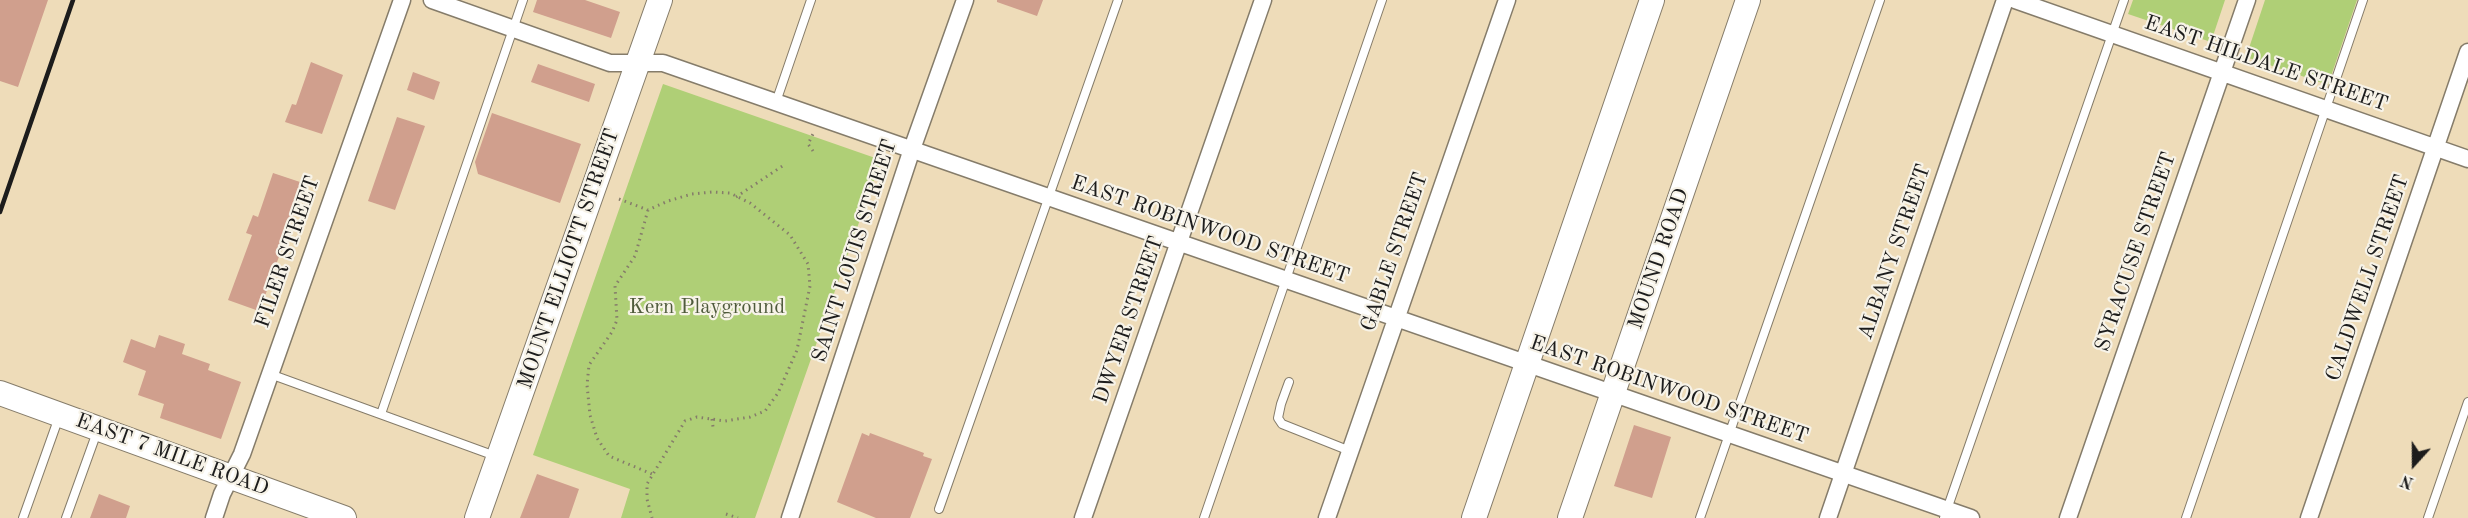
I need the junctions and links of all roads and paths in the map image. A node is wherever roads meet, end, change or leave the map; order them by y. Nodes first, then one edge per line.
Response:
1 (402, 0) edge
2 (432, 0) edge
3 (523, 0) edge
4 (660, 0) edge
5 (811, 0) edge
6 (965, 0) edge
7 (1118, 0) edge
8 (1263, 0) edge
9 (1382, 0) edge
10 (1507, 0) edge
11 (1652, 0) edge
12 (1748, 0) edge
13 (1880, 0) edge
14 (2006, 0) edge
15 (2015, 0) edge
16 (2124, 0) edge
17 (2247, 0) edge
18 (2363, 0) edge
19 (513, 28) junction
20 (2113, 34) junction
21 (2468, 52) edge
22 (639, 63) junction
23 (2222, 73) junction
24 (776, 102) junction
25 (2326, 109) junction
26 (813, 134) dead end
27 (2436, 148) junction
28 (912, 150) junction
29 (813, 151) dead end
30 (2468, 159) edge
31 (784, 165) dead end
32 (736, 197) junction
33 (1048, 197) junction
34 (619, 200) dead end
35 (648, 210) junction
36 (1179, 243) junction
37 (1286, 281) junction
38 (1395, 319) junction
39 (1525, 365) junction
40 (270, 374) junction
41 (1289, 382) dead end
42 (0, 393) edge
43 (1613, 394) junction
44 (2468, 402) edge
45 (61, 414) junction
46 (381, 414) junction
47 (712, 419) junction
48 (713, 427) dead end
49 (99, 428) junction
50 (1729, 433) junction
51 (1350, 451) junction
52 (499, 457) junction
53 (1843, 473) junction
54 (652, 474) junction
55 (232, 478) junction
56 (939, 509) dead end
57 (726, 514) dead end
58 (1945, 514) edge
59 (23, 518) edge
60 (66, 518) edge
61 (214, 518) edge
62 (344, 518) edge
63 (477, 518) edge
64 (652, 518) edge
65 (738, 518) edge
66 (790, 518) edge
67 (1083, 518) edge
68 (1204, 518) edge
69 (1327, 518) edge
70 (1474, 518) edge
71 (1570, 518) edge
72 (1700, 518) edge
73 (1828, 518) edge
74 (1971, 518) edge
75 (2068, 518) edge
76 (2186, 518) edge
77 (2309, 518) edge
78 (2428, 518) edge

1 - 40 street, FILER STREET
2 - 19 street, EAST ROBINWOOD STREET
3 - 19 lane
4 - 22 main road, MOUNT ELLIOTT STREET
5 - 24 lane
6 - 28 street, SAINT LOUIS STREET
7 - 33 lane
8 - 36 street, DWYER STREET
9 - 37 lane
10 - 38 street, GABLE STREET
11 - 39 main road
12 - 43 main road, MOUND ROAD
13 - 50 lane
14 - 53 street, ALBANY STREET
15 - 20 street, EAST HILDALE STREET
16 - 20 lane
17 - 23 street, SYRACUSE STREET
18 - 25 lane
19 - 22 street, EAST ROBINWOOD STREET
19 - 46 lane
20 - 23 street, EAST HILDALE STREET
20 - 58 lane
21 - 27 street, CALDWELL STREET
22 - 24 street, EAST ROBINWOOD STREET
22 - 52 main road, MOUNT ELLIOTT STREET
23 - 25 street, EAST HILDALE STREET
23 - 75 street, SYRACUSE STREET
24 - 28 street, EAST ROBINWOOD STREET
25 - 27 street, EAST HILDALE STREET
25 - 76 lane
26 - 29 path
27 - 30 street, EAST HILDALE STREET
27 - 77 street, CALDWELL STREET
28 - 33 street, EAST ROBINWOOD STREET
28 - 66 street, SAINT LOUIS STREET
31 - 32 path
32 - 35 path
32 - 47 path
33 - 36 street, EAST ROBINWOOD STREET
33 - 56 lane
34 - 35 path
35 - 54 path
36 - 37 street, EAST ROBINWOOD STREET
36 - 67 street, DWYER STREET
37 - 38 street, EAST ROBINWOOD STREET
37 - 68 lane
38 - 39 street, EAST ROBINWOOD STREET
38 - 51 street, GABLE STREET
39 - 43 street, EAST ROBINWOOD STREET
39 - 70 main road
40 - 46 lane
40 - 55 street, FILER STREET
41 - 51 lane
42 - 45 main road, EAST 7 MILE ROAD
43 - 50 street, EAST ROBINWOOD STREET
43 - 71 main road, MOUND ROAD
44 - 78 lane
45 - 49 main road, EAST 7 MILE ROAD
45 - 59 lane
46 - 52 lane
47 - 48 path
47 - 54 path
49 - 55 main road, EAST 7 MILE ROAD
49 - 60 lane
50 - 53 street, EAST ROBINWOOD STREET
50 - 72 lane
51 - 69 street, GABLE STREET
52 - 63 main road, MOUNT ELLIOTT STREET
53 - 58 street, EAST ROBINWOOD STREET
53 - 73 street, ALBANY STREET
54 - 64 path
55 - 61 street, FILER STREET
55 - 62 main road, EAST 7 MILE ROAD
57 - 65 path
58 - 74 street, EAST ROBINWOOD STREET

